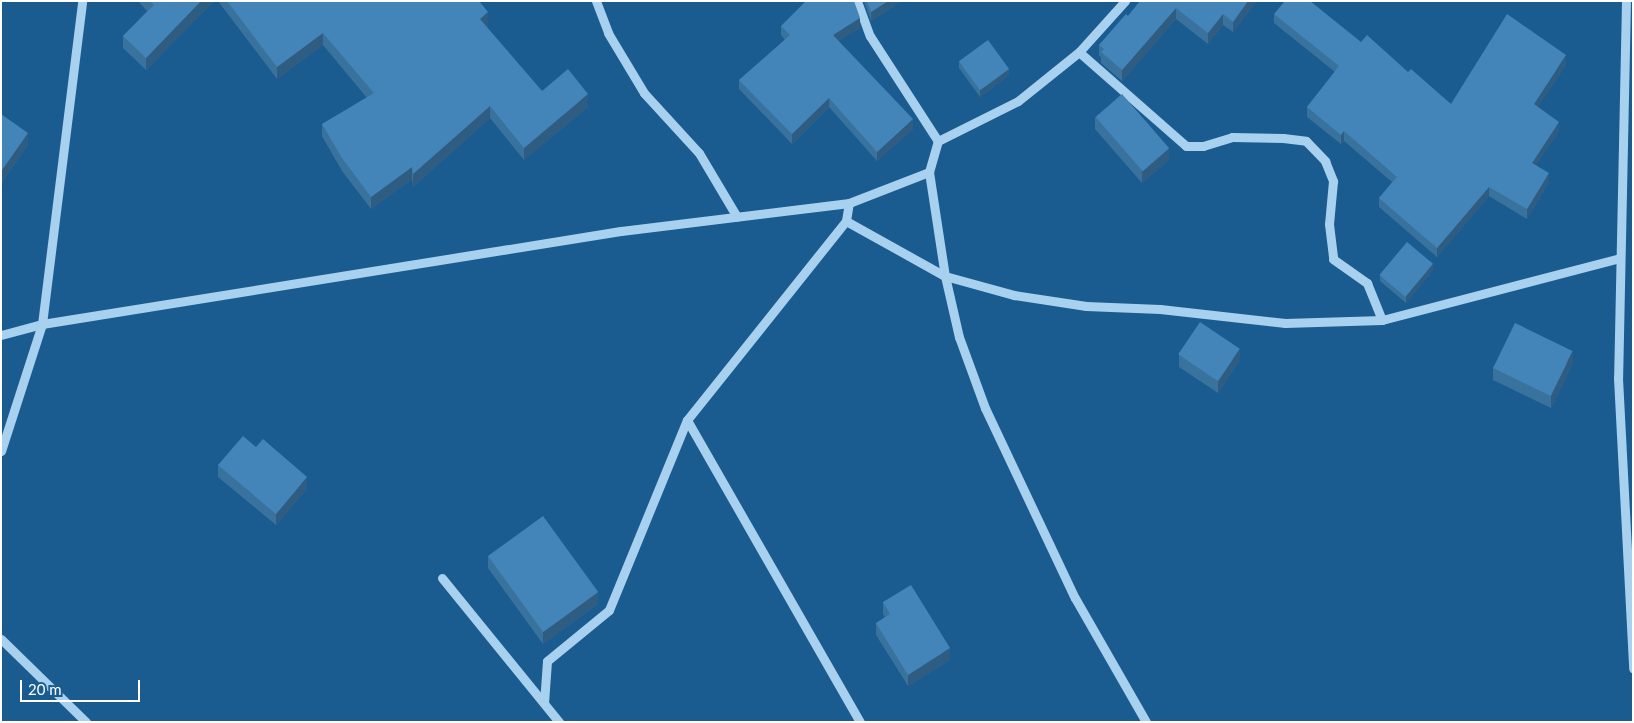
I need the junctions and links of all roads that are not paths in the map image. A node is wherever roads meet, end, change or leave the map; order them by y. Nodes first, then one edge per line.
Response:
1 (596, 1) edge
2 (857, 1) edge
3 (1125, 1) edge
4 (1626, 1) edge
5 (82, 2) edge
6 (1079, 52) junction
7 (938, 141) junction
8 (929, 172) junction
9 (849, 203) junction
10 (737, 217) junction
11 (846, 221) junction
12 (1620, 258) junction
13 (945, 276) junction
14 (1382, 320) junction
15 (42, 324) junction
16 (1, 335) edge
17 (686, 420) junction
18 (1, 451) edge
19 (442, 578) dead end
20 (1, 639) edge
21 (1633, 668) edge
22 (544, 703) junction
23 (86, 722) edge
24 (559, 722) edge
25 (860, 722) edge
26 (1146, 722) edge

1 - 10 street
2 - 7 street
3 - 6 street
4 - 12 street
5 - 15 street
6 - 7 street
6 - 14 street
7 - 8 street
8 - 9 street
8 - 13 street
9 - 10 street
9 - 11 street
10 - 15 street
11 - 13 street
11 - 17 street
12 - 14 street
12 - 21 street
13 - 14 street
13 - 26 street
15 - 16 street
15 - 18 street
17 - 22 street
17 - 25 street
19 - 22 street
20 - 23 street
22 - 24 street

